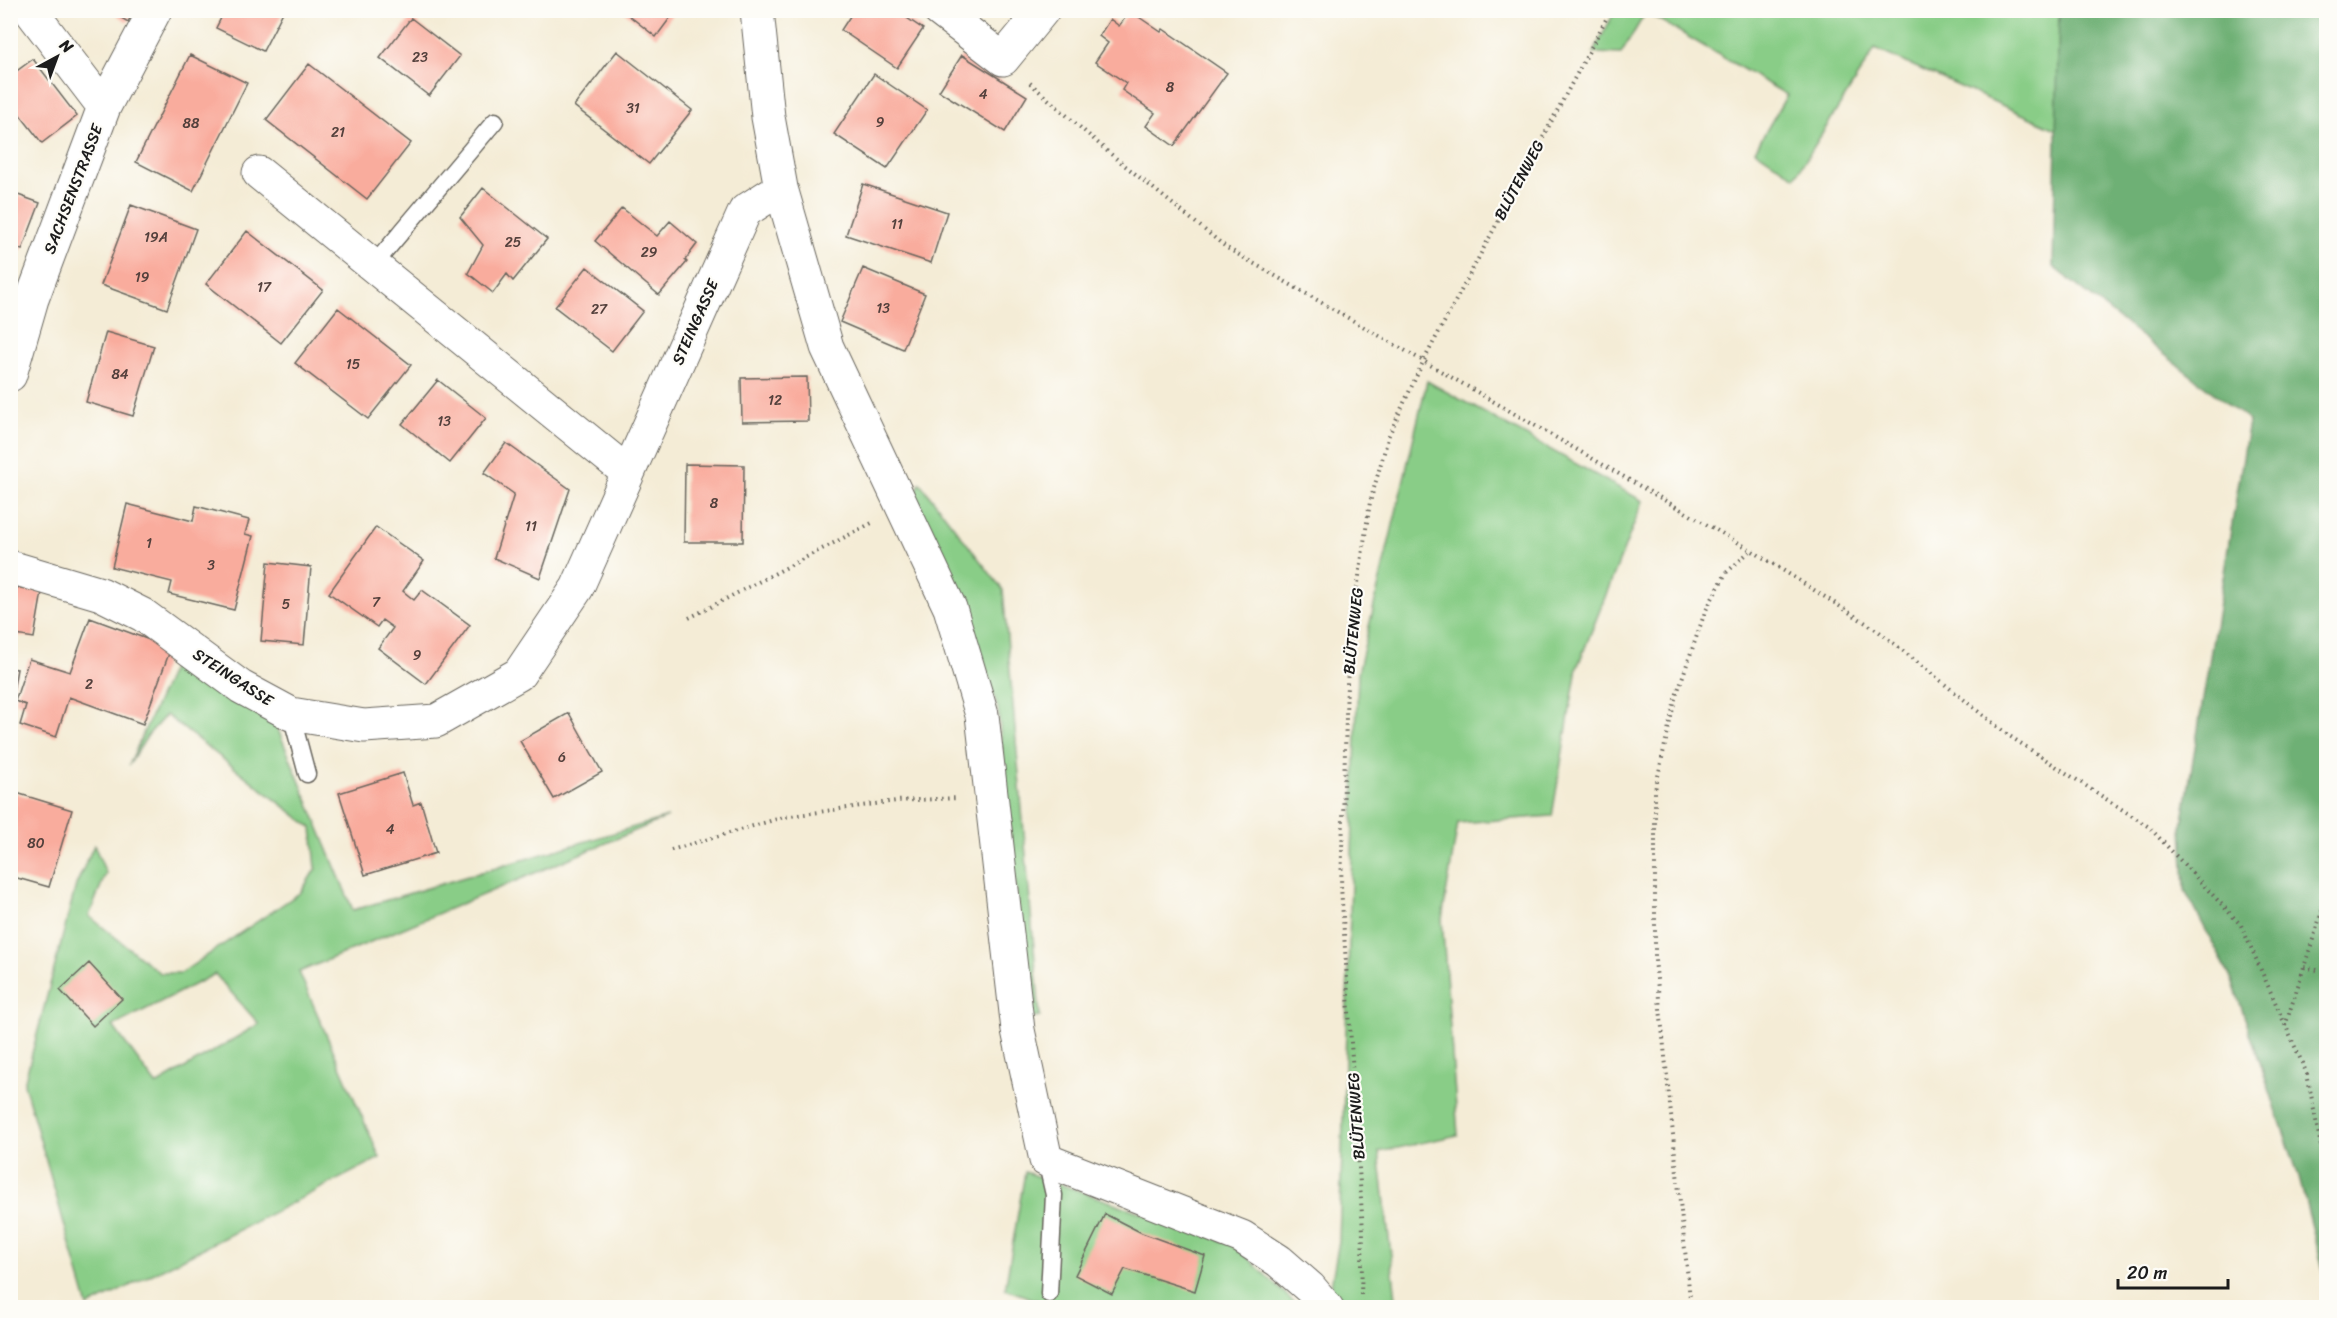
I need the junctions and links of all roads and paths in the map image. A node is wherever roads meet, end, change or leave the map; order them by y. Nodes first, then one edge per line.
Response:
1 (30, 10) edge
2 (155, 10) edge
3 (757, 10) edge
4 (939, 10) edge
5 (1043, 10) edge
6 (1611, 10) edge
7 (1003, 59) junction
8 (104, 107) junction
9 (495, 121) dead end
10 (259, 173) dead end
11 (781, 188) junction
12 (372, 267) junction
13 (1424, 360) junction
14 (10, 375) edge
15 (627, 472) junction
16 (902, 508) junction
17 (1751, 550) junction
18 (10, 567) edge
19 (689, 618) dead end
20 (291, 714) junction
21 (307, 774) dead end
22 (992, 797) junction
23 (671, 850) dead end
24 (2326, 899) edge
25 (2304, 967) junction
26 (2326, 972) edge
27 (2285, 1026) junction
28 (1047, 1160) junction
29 (2326, 1172) edge
30 (1049, 1294) dead end
31 (1360, 1301) dead end
32 (1327, 1308) edge
33 (1690, 1308) edge

1 - 8 street
2 - 8 street, SACHSENSTRASSE
3 - 11 street
4 - 7 street
5 - 7 street
6 - 13 path, BLÜTENWEG
7 - 13 path
8 - 14 street, SACHSENSTRASSE
9 - 12 lane
10 - 12 street
11 - 15 street, STEINGASSE
11 - 16 street
12 - 15 street
13 - 17 path
13 - 31 path, BLÜTENWEG
15 - 20 street, STEINGASSE
16 - 19 path
16 - 22 street
17 - 27 path
17 - 33 path
18 - 20 street, STEINGASSE
20 - 21 lane
22 - 23 path
22 - 28 street
24 - 25 path
25 - 26 path
25 - 27 path
27 - 29 path
28 - 30 lane
28 - 32 street

